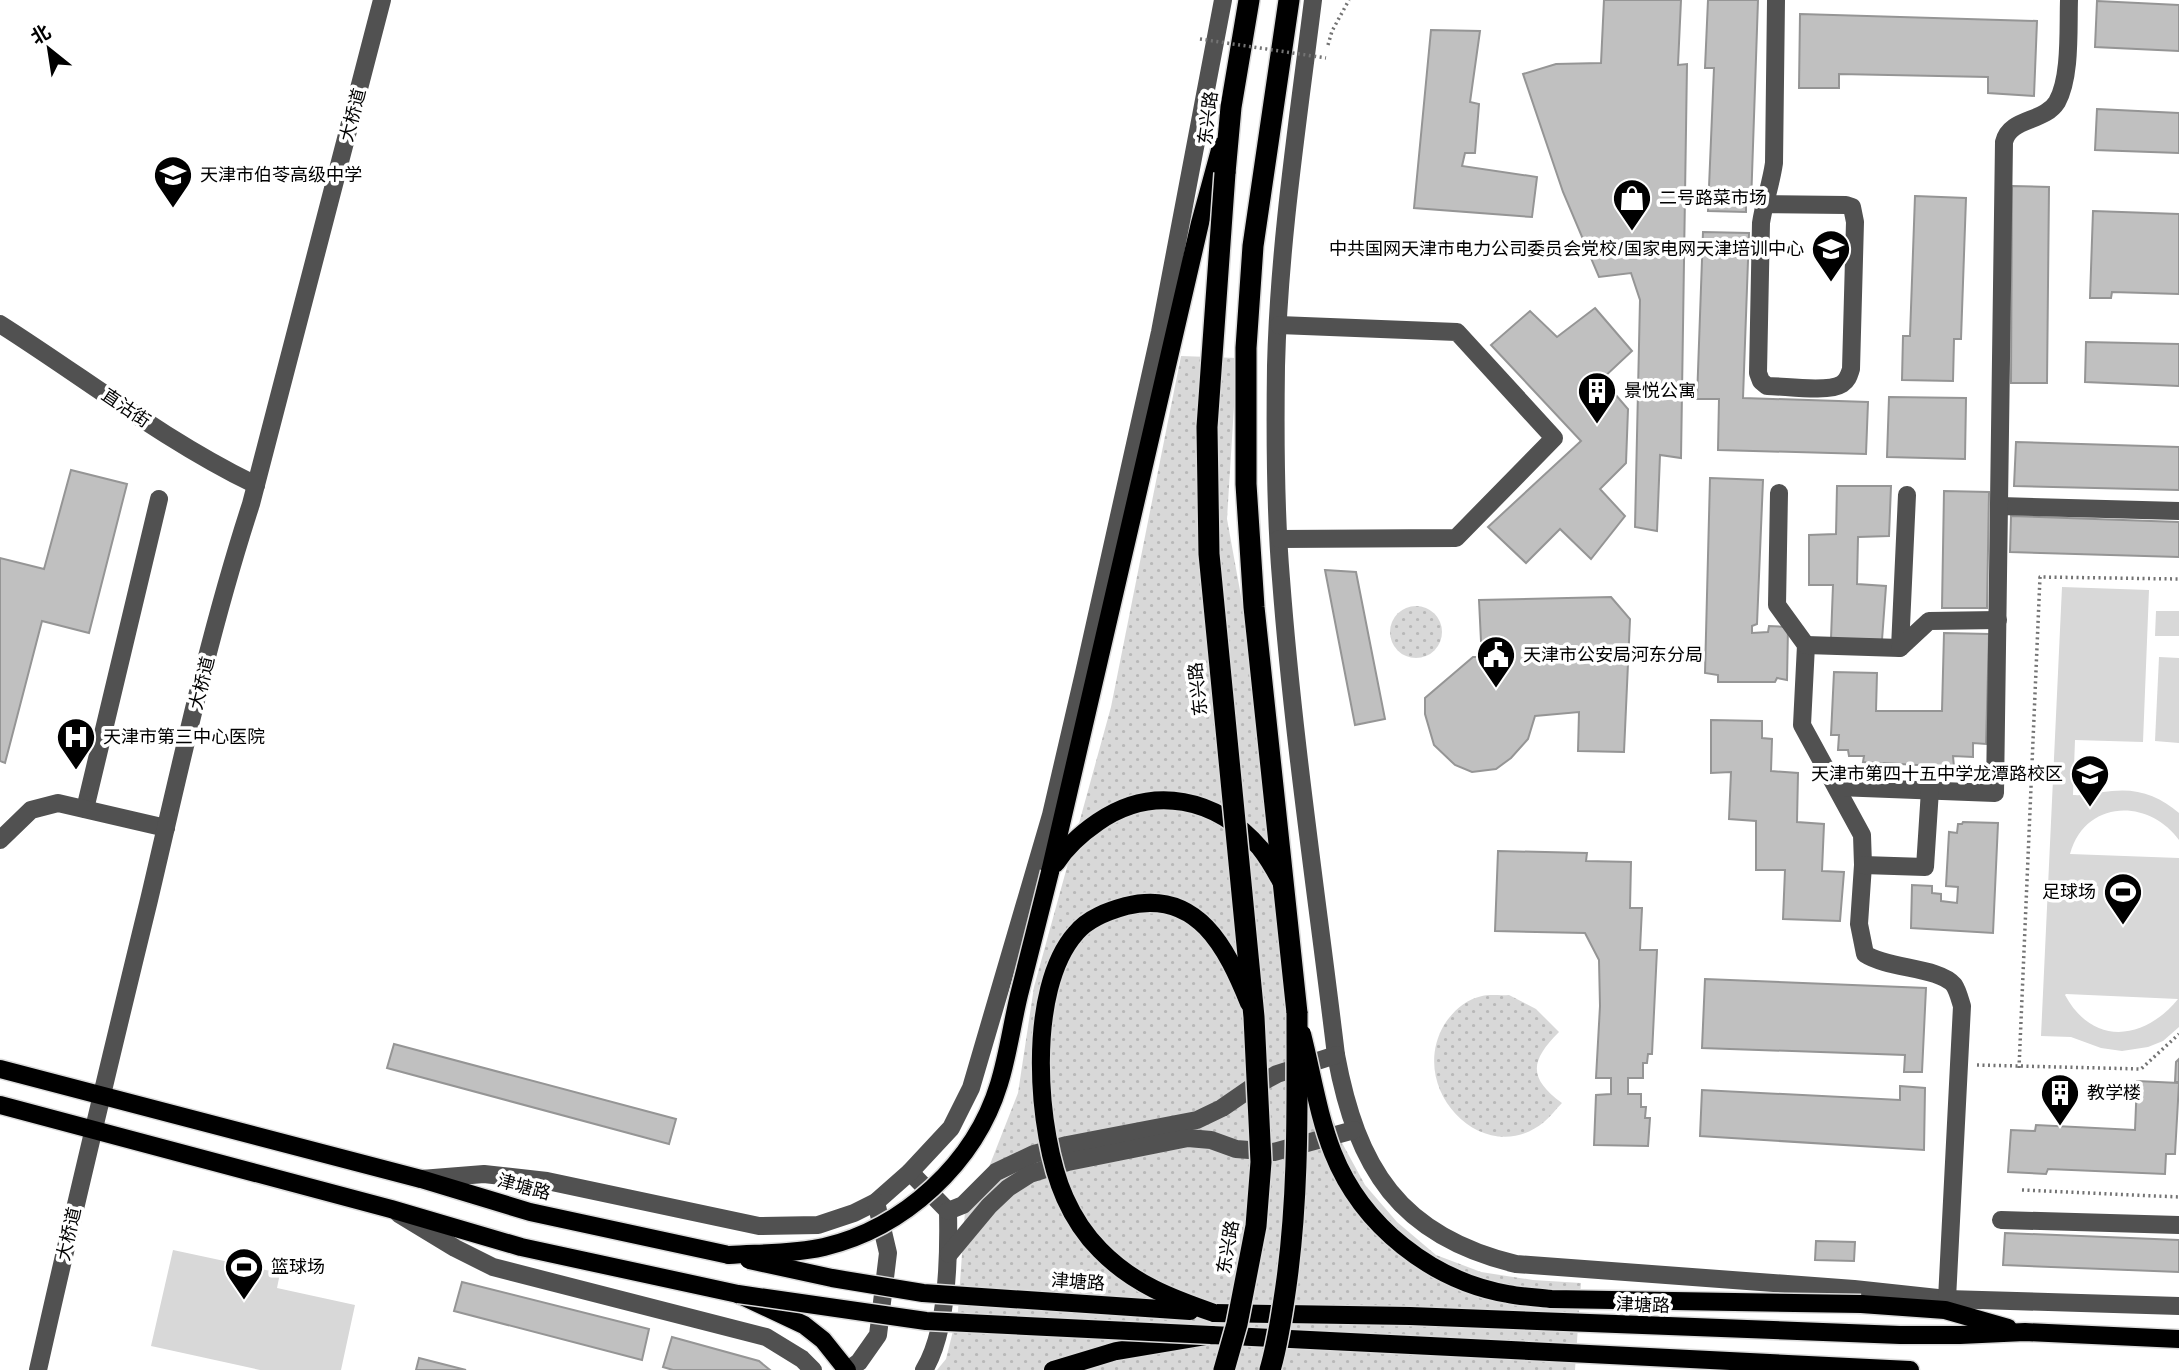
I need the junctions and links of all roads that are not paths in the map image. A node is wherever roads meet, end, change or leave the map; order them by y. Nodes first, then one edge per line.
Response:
1 (383, 0) edge
2 (1223, 0) edge
3 (1249, 0) edge
4 (1289, 0) edge
5 (1313, 0) edge
6 (1776, 0) edge
7 (2069, 0) edge
8 (1231, 107) junction
9 (1764, 204) junction
10 (0, 324) edge
11 (1279, 325) junction
12 (256, 485) junction
13 (1779, 493) dead end
14 (1907, 495) dead end
15 (159, 499) dead end
16 (2000, 506) junction
17 (2179, 511) edge
18 (1279, 539) junction
19 (1998, 620) junction
20 (1807, 645) junction
21 (1900, 648) junction
22 (1837, 788) junction
23 (1930, 790) junction
24 (85, 809) junction
25 (166, 828) junction
26 (0, 840) edge
27 (1270, 848) junction
28 (1863, 866) junction
29 (1050, 872) junction
30 (1297, 1013) junction
31 (1254, 1017) junction
32 (1336, 1055) junction
33 (0, 1069) edge
34 (102, 1096) junction
35 (0, 1105) edge
36 (92, 1130) junction
37 (1354, 1130) junction
38 (910, 1172) junction
39 (421, 1179) junction
40 (876, 1202) junction
41 (391, 1209) junction
42 (948, 1211) junction
43 (2001, 1220) dead end
44 (2179, 1225) edge
45 (949, 1254) junction
46 (729, 1255) junction
47 (738, 1294) junction
48 (1946, 1305) junction
49 (2179, 1306) edge
50 (1214, 1313) junction
51 (2025, 1332) junction
52 (1211, 1335) junction
53 (2179, 1339) edge
54 (926, 1369) edge
55 (38, 1370) edge
56 (813, 1370) edge
57 (848, 1370) edge
58 (1053, 1370) edge
59 (1224, 1370) edge
60 (1270, 1370) edge
61 (1910, 1370) edge

1 - 12 street, 大桥道
2 - 38 street
3 - 8 highway, 东兴路
4 - 27 highway
5 - 11 street
6 - 9 street
7 - 16 street
8 - 29 main road
8 - 31 highway, 东兴路, bridge
9 - 9 street
10 - 12 street, 直沽街
11 - 18 street
11 - 18 street
12 - 25 street, 大桥道
13 - 20 street
14 - 21 street
15 - 24 street
16 - 17 street
16 - 19 street
18 - 32 street
19 - 21 street
19 - 23 street
20 - 21 street
20 - 22 street
22 - 23 street
22 - 28 street
23 - 28 street
24 - 25 street
24 - 26 street
25 - 34 street, 大桥道
27 - 29 main road
27 - 30 highway
28 - 48 street
29 - 46 main road, bridge
30 - 48 main road, bridge
30 - 60 highway, bridge
31 - 50 main road, bridge
31 - 59 highway, 东兴路, bridge
32 - 37 street
32 - 42 street
33 - 34 main road, 津塘路
34 - 36 street, 大桥道
34 - 39 main road, 津塘路
35 - 36 main road
36 - 41 main road
36 - 55 street, 大桥道
37 - 45 street
37 - 48 street
38 - 40 street
38 - 42 street
39 - 40 street
39 - 46 main road, 津塘路
40 - 57 street
41 - 47 main road
41 - 56 street
42 - 45 street
43 - 44 street
45 - 54 street
46 - 50 main road, 津塘路, bridge
47 - 52 main road, bridge
47 - 57 main road, bridge
48 - 49 street
48 - 51 main road
50 - 51 main road, 津塘路
51 - 53 main road, 津塘路
52 - 58 main road, bridge
52 - 61 main road

